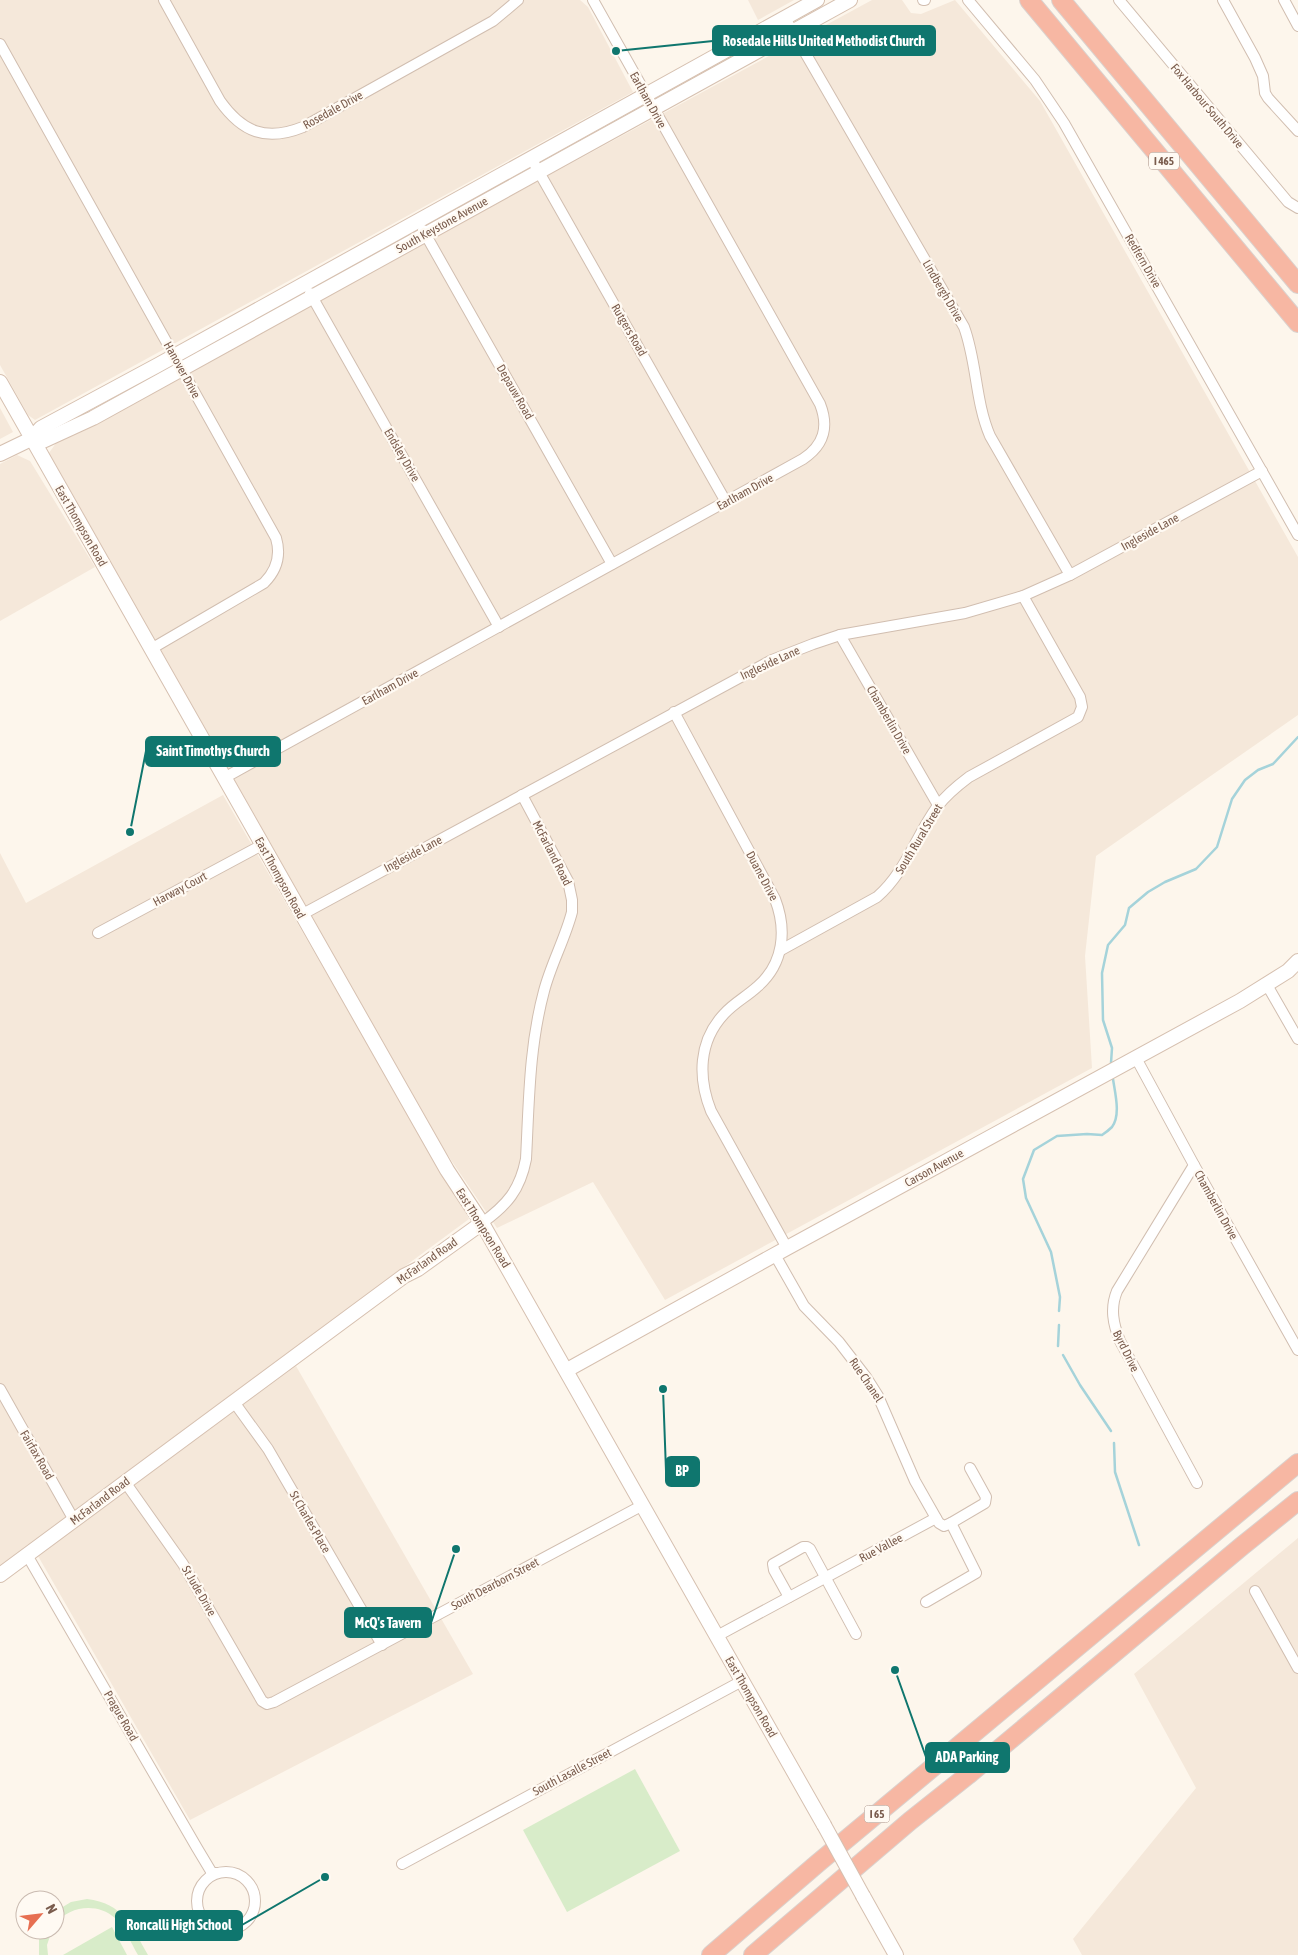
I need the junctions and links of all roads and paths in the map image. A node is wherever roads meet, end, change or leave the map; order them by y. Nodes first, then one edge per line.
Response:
1 (164, 0) edge
2 (518, 0) edge
3 (593, 0) edge
4 (818, 0) edge
5 (850, 0) edge
6 (968, 0) edge
7 (1029, 0) edge
8 (1061, 0) edge
9 (1119, 0) edge
10 (1223, 0) edge
11 (1284, 0) edge
12 (786, 18) junction
13 (1298, 26) edge
14 (793, 31) junction
15 (0, 44) edge
16 (645, 95) junction
17 (653, 109) junction
18 (1298, 131) edge
19 (531, 158) junction
20 (539, 172) junction
21 (1298, 208) edge
22 (418, 220) junction
23 (426, 235) junction
24 (304, 283) junction
25 (1298, 284) edge
26 (312, 297) junction
27 (1298, 323) edge
28 (174, 355) junction
29 (182, 369) junction
30 (0, 382) edge
31 (32, 439) junction
32 (0, 454) edge
33 (1262, 471) junction
34 (726, 502) junction
35 (1298, 536) edge
36 (612, 564) junction
37 (1070, 575) junction
38 (1023, 596) junction
39 (499, 627) junction
40 (840, 635) junction
41 (151, 649) junction
42 (674, 712) junction
43 (224, 778) junction
44 (522, 795) junction
45 (938, 805) junction
46 (262, 845) junction
47 (301, 915) junction
48 (98, 933) dead end
49 (780, 950) junction
50 (1298, 961) edge
51 (1267, 985) junction
52 (1298, 1039) edge
53 (1136, 1058) junction
54 (1194, 1165) junction
55 (482, 1223) junction
56 (781, 1251) junction
57 (1298, 1350) edge
58 (567, 1370) junction
59 (0, 1389) edge
60 (234, 1402) junction
61 (1298, 1463) edge
62 (970, 1468) dead end
63 (125, 1482) junction
64 (1197, 1483) dead end
65 (1298, 1501) edge
66 (643, 1505) junction
67 (936, 1518) junction
68 (74, 1520) junction
69 (950, 1522) junction
70 (27, 1555) junction
71 (1, 1571) edge
72 (826, 1578) junction
73 (1255, 1591) dead end
74 (789, 1597) junction
75 (926, 1602) dead end
76 (856, 1634) dead end
77 (717, 1636) junction
78 (382, 1645) junction
79 (1298, 1668) edge
80 (742, 1681) junction
81 (267, 1704) joint
82 (402, 1864) dead end
83 (216, 1873) junction
84 (711, 1955) edge
85 (753, 1955) edge
86 (896, 1955) edge

1 - 2 street, Rosedale Drive
3 - 16 street, Earlham Drive
4 - 12 main road, South Keystone Avenue
5 - 14 main road, South Keystone Avenue
6 - 33 street, Redfern Drive
7 - 27 highway, I 465
8 - 25 highway, I 465
9 - 21 street, Fox Harbour South Drive
10 - 18 street
11 - 13 street
12 - 14 street, Lindbergh Drive
12 - 16 main road, South Keystone Avenue
14 - 17 main road, South Keystone Avenue
14 - 37 street, Lindbergh Drive
15 - 28 street, Hanover Drive
16 - 17 street, Earlham Drive
16 - 19 main road, South Keystone Avenue
17 - 20 main road, South Keystone Avenue
17 - 34 street, Earlham Drive
19 - 20 street, Rutgers Road
19 - 22 main road, South Keystone Avenue
20 - 23 main road, South Keystone Avenue
20 - 34 street, Rutgers Road
22 - 23 street, Depauw Road
22 - 24 main road, South Keystone Avenue
23 - 26 main road, South Keystone Avenue
23 - 36 street, Depauw Road
24 - 26 street, Endsley Drive
24 - 28 main road, South Keystone Avenue
26 - 29 main road, South Keystone Avenue
26 - 39 street, Endsley Drive
28 - 29 street, Hanover Drive
28 - 31 main road, South Keystone Avenue
29 - 31 main road, South Keystone Avenue
29 - 41 street, Hanover Drive
30 - 31 main road, East Thompson Road
31 - 32 main road, South Keystone Avenue
31 - 41 main road, East Thompson Road
33 - 35 street, Redfern Drive
33 - 37 street, Ingleside Lane
34 - 36 street, Earlham Drive
36 - 39 street, Earlham Drive
37 - 38 street, Ingleside Lane
38 - 40 street, Ingleside Lane
38 - 45 street, South Rural Street
39 - 43 street, Earlham Drive
40 - 42 street, Ingleside Lane
40 - 45 street, Chamberlin Drive
41 - 43 main road, East Thompson Road
42 - 44 street, Ingleside Lane
42 - 49 street, Duane Drive
43 - 46 main road, East Thompson Road
44 - 47 street, Ingleside Lane
44 - 55 street, McFarland Road
45 - 49 street, South Rural Street
46 - 47 main road, East Thompson Road
46 - 48 street, Harway Court
47 - 55 main road, East Thompson Road
49 - 56 street, Duane Drive
50 - 51 main road, Carson Avenue
51 - 52 street
51 - 53 main road, Carson Avenue
53 - 54 street, Chamberlin Drive
53 - 56 main road, Carson Avenue
54 - 57 street, Chamberlin Drive
54 - 64 street, Byrd Drive
55 - 58 main road, East Thompson Road
55 - 60 main road, McFarland Road
56 - 58 main road, Carson Avenue
56 - 67 street, Rue Chanel
58 - 66 main road, East Thompson Road
59 - 68 street, Fairfax Road
60 - 63 main road, McFarland Road
60 - 78 street, St Charles Place
61 - 84 highway, I 65
62 - 69 street
63 - 68 main road, McFarland Road
63 - 81 street, St Jude Drive
65 - 85 highway, I 65
66 - 77 main road, East Thompson Road
66 - 78 street, South Dearborn Street
67 - 69 street
67 - 72 street, Rue Vallee
68 - 70 main road, McFarland Road
69 - 75 street
70 - 71 main road, McFarland Road
70 - 83 street, Prague Road
72 - 74 street, Rue Vallee
72 - 74 street
72 - 76 street
73 - 79 street
74 - 77 street, Rue Vallee
77 - 80 main road, East Thompson Road
78 - 81 street, South Dearborn Street
80 - 82 street, South Lasalle Street
80 - 86 main road, East Thompson Road, bridge
83 - 83 street

